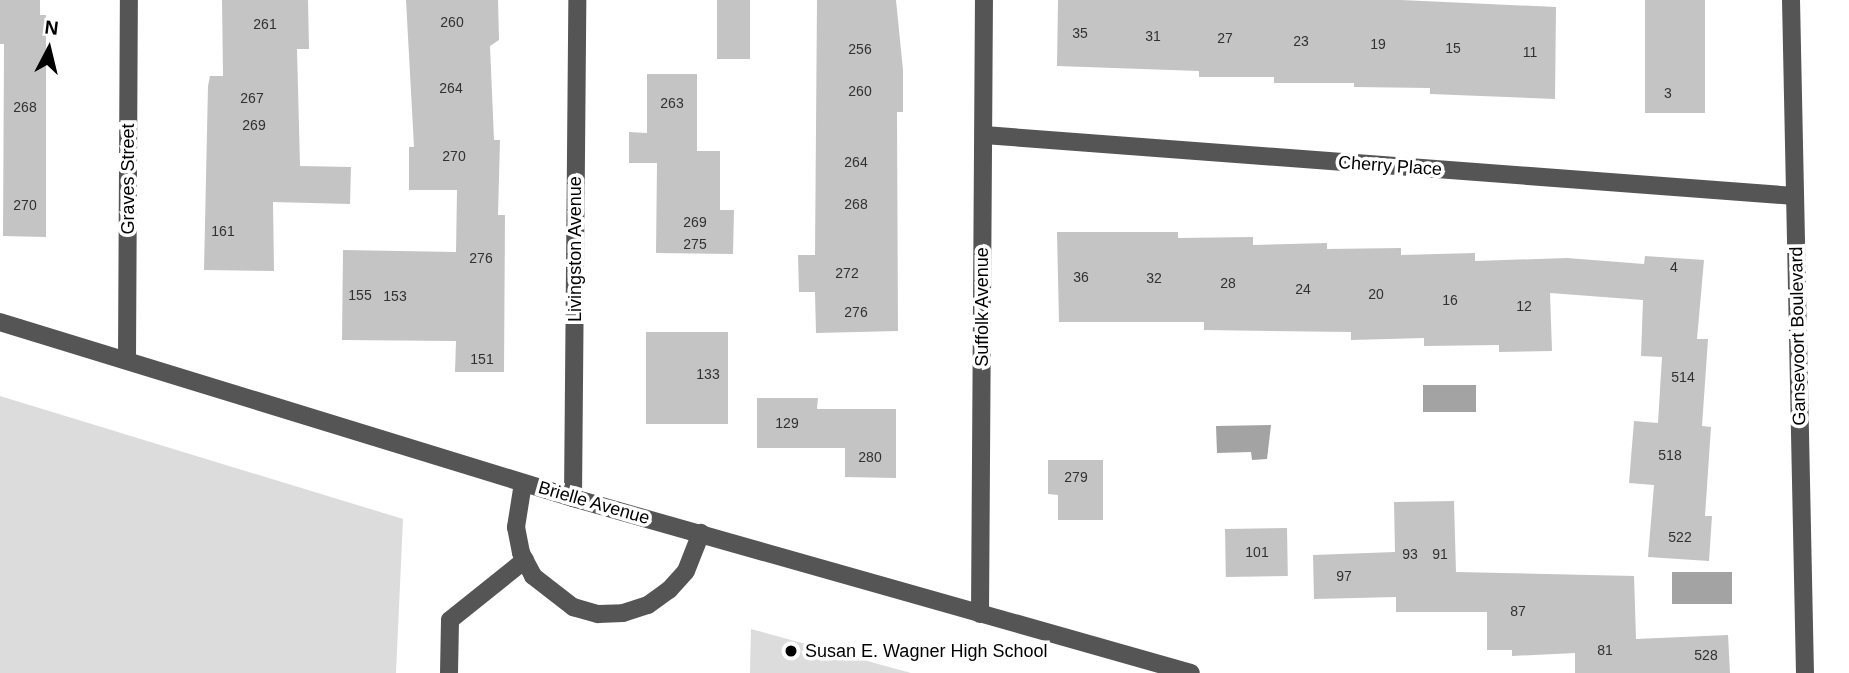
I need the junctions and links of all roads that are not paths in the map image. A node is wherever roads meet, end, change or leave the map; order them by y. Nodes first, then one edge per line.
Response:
1 (129, 0) edge
2 (577, 0) edge
3 (984, 0) edge
4 (1791, 0) edge
5 (984, 135) junction
6 (1795, 196) junction
7 (0, 322) edge
8 (127, 358) junction
9 (523, 483) junction
10 (573, 498) junction
11 (701, 533) junction
12 (525, 560) junction
13 (980, 614) junction
14 (449, 673) edge
15 (1191, 673) edge
16 (1805, 673) edge

1 - 8 street, Graves Street
2 - 10 street, Livingston Avenue
3 - 5 street, Suffolk Avenue
4 - 6 street, Gansevoort Boulevard
5 - 6 street, Cherry Place
5 - 13 street, Suffolk Avenue
6 - 16 street, Gansevoort Boulevard
7 - 8 street, Brielle Avenue
8 - 9 street, Brielle Avenue
9 - 10 street, Brielle Avenue
9 - 12 street
10 - 11 street, Brielle Avenue
11 - 12 street
11 - 13 street, Brielle Avenue
12 - 14 street
13 - 15 street, Brielle Avenue

